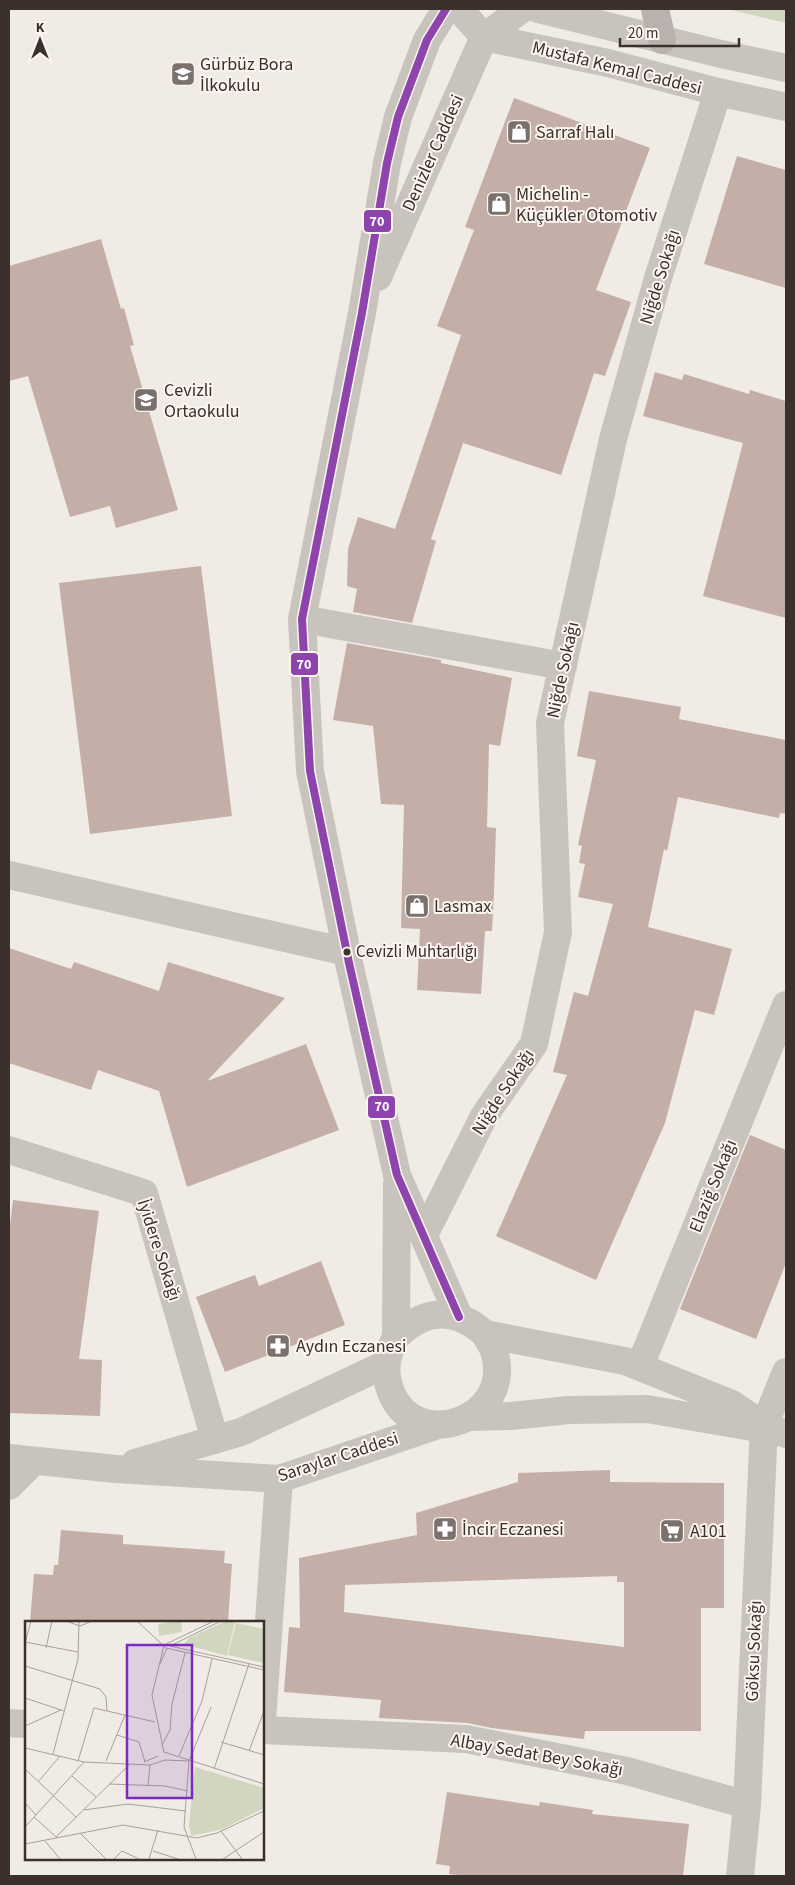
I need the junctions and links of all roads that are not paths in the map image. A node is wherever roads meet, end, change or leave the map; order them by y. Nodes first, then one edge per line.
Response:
1 (446, 9) edge
2 (459, 9) edge
3 (522, 9) edge
4 (538, 9) edge
5 (655, 9) edge
6 (484, 36) junction
7 (662, 40) junction
8 (786, 68) edge
9 (718, 92) junction
10 (786, 107) edge
11 (362, 313) junction
12 (302, 619) junction
13 (563, 666) junction
14 (9, 875) edge
15 (347, 952) junction
16 (786, 1005) edge
17 (9, 1150) edge
18 (397, 1175) junction
19 (424, 1235) junction
20 (459, 1317) junction
21 (485, 1334) junction
22 (396, 1337) junction
23 (386, 1364) junction
24 (640, 1366) junction
25 (786, 1372) edge
26 (470, 1417) junction
27 (438, 1425) junction
28 (775, 1430) edge
29 (215, 1440) junction
30 (21, 1459) edge
31 (116, 1469) junction
32 (279, 1479) junction
33 (9, 1486) edge
34 (264, 1692) edge
35 (9, 1723) edge
36 (25, 1724) edge
37 (264, 1730) edge
38 (747, 1805) junction
39 (740, 1876) edge

1 - 11 street, Denizler Caddesi
2 - 6 street
3 - 6 street
4 - 7 street
5 - 7 main road
6 - 9 street, Mustafa Kemal Caddesi
6 - 11 street, Denizler Caddesi
7 - 8 street
9 - 10 street, Mustafa Kemal Caddesi
9 - 13 street, Niğde Sokağı
11 - 12 street, Denizler Caddesi
12 - 13 street
12 - 15 street, Denizler Caddesi
13 - 19 street, Niğde Sokağı
14 - 15 street
15 - 18 street, Denizler Caddesi
16 - 24 street, Elaziğ Sokağı
17 - 29 street, İyidere Sokağı
18 - 19 street, Denizler Caddesi
18 - 22 street, Denizler Caddesi
19 - 20 street, Denizler Caddesi
20 - 21 street
20 - 22 street
21 - 24 street
21 - 26 street
22 - 23 street, Denizler Caddesi
23 - 27 street
23 - 29 street, Saraylar Caddesi
24 - 28 street
25 - 28 street, Göksu Sokağı
26 - 27 street
26 - 28 street
27 - 32 street, Saraylar Caddesi
28 - 38 street, Göksu Sokağı
29 - 31 street, Saraylar Caddesi
30 - 31 street, Saraylar Caddesi
30 - 33 street
31 - 32 street, Saraylar Caddesi
32 - 34 street
35 - 36 street
37 - 38 street, Albay Sedat Bey Sokağı
38 - 39 street, Göksu Sokağı

